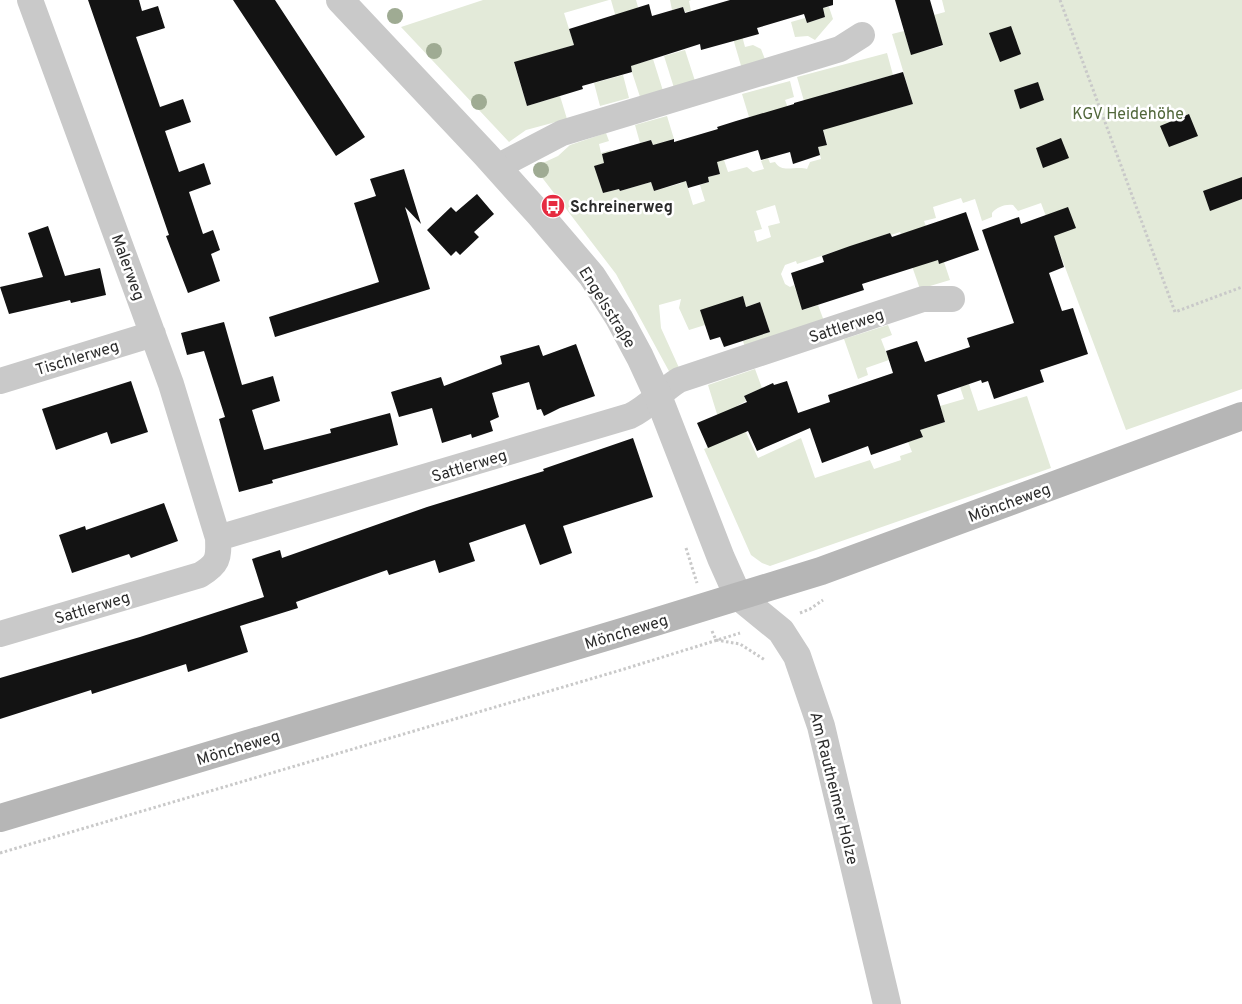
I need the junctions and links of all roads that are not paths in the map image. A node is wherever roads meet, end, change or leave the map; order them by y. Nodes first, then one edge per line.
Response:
1 (30, 0) edge
2 (340, 0) edge
3 (862, 36) dead end
4 (497, 167) junction
5 (952, 299) dead end
6 (153, 334) junction
7 (0, 381) edge
8 (658, 396) junction
9 (1242, 416) edge
10 (218, 538) junction
11 (738, 596) junction
12 (0, 634) edge
13 (1, 815) edge
14 (888, 1004) edge

1 - 6 street, Malerweg
2 - 4 street, Engelsstraße
3 - 4 street
4 - 8 street, Engelsstraße
5 - 8 street, Sattlerweg
6 - 7 street, Tischlerweg
6 - 10 street, Malerweg
8 - 10 street, Sattlerweg
8 - 11 street, Engelsstraße
9 - 11 main road, Möncheweg
10 - 12 street, Sattlerweg
11 - 13 main road, Möncheweg
11 - 14 street, Am Rautheimer Holze

